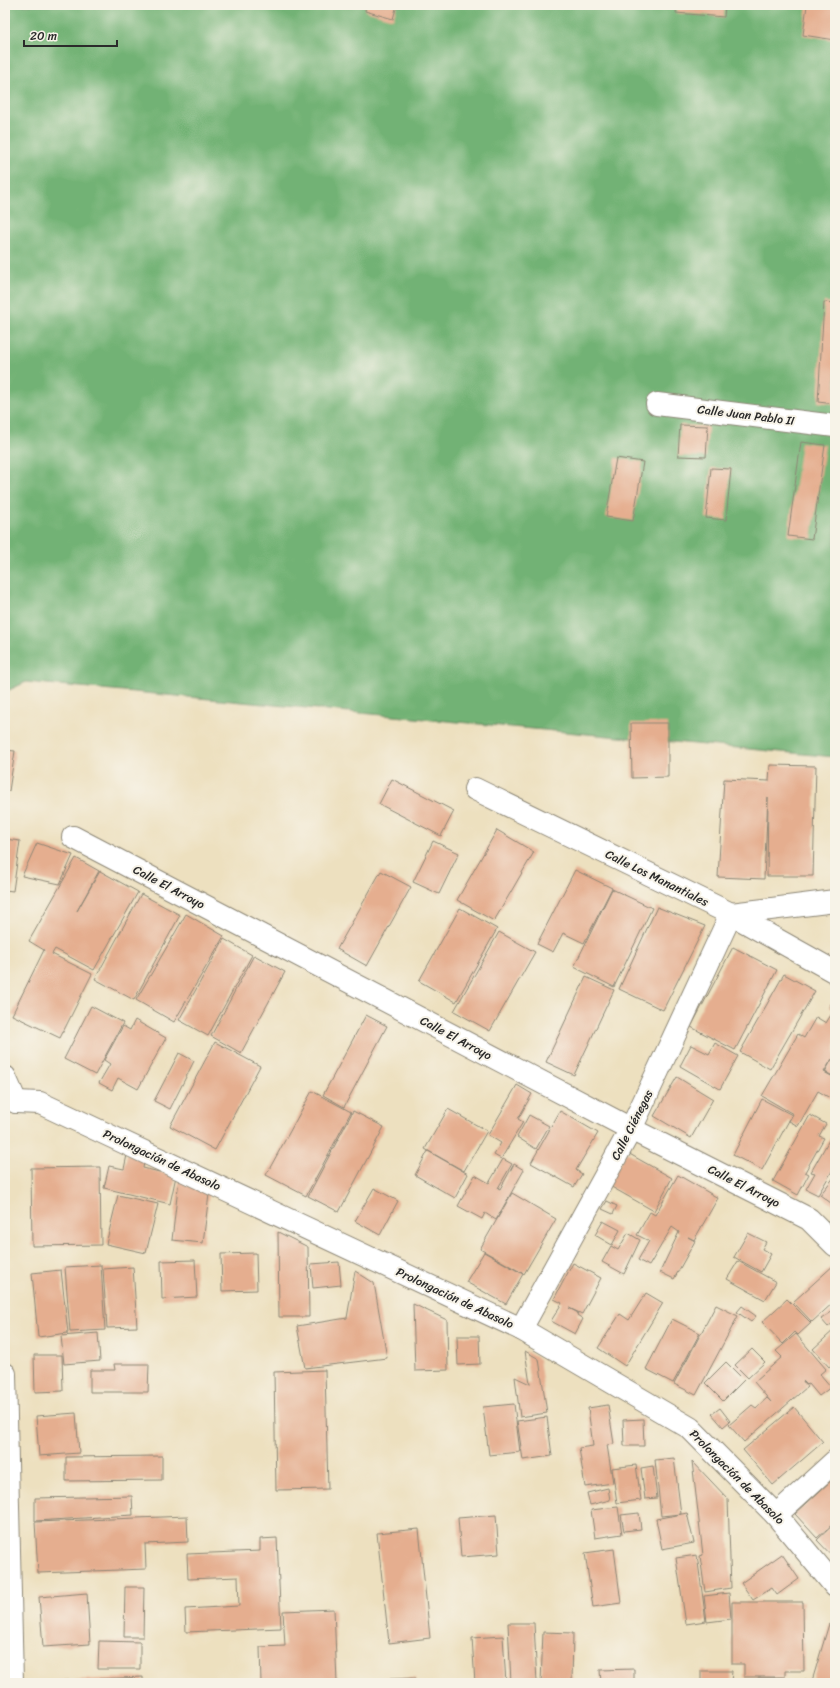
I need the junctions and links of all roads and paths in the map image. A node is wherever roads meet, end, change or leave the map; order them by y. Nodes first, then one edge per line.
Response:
1 (657, 404) dead end
2 (835, 426) edge
3 (475, 789) dead end
4 (72, 836) dead end
5 (835, 901) edge
6 (731, 914) junction
7 (835, 972) edge
8 (5, 1077) edge
9 (10, 1108) edge
10 (631, 1129) junction
11 (835, 1245) edge
12 (521, 1329) junction
13 (5, 1374) edge
14 (835, 1461) edge
15 (776, 1515) junction
16 (835, 1586) edge
17 (12, 1683) edge

1 - 2 street, Calle Juan Pablo II
3 - 6 street, Calle Los Manantiales
4 - 10 street, Calle El Arroyo
5 - 6 street
6 - 7 street, Calle Los Manantiales
6 - 10 street, Calle Ciénegas
8 - 9 street
9 - 12 street, Prolongación de Abasolo
10 - 11 street, Calle El Arroyo
10 - 12 street, Calle Ciénegas
12 - 15 street, Prolongación de Abasolo
13 - 17 street
14 - 15 street
15 - 16 street, Prolongación de Abasolo

